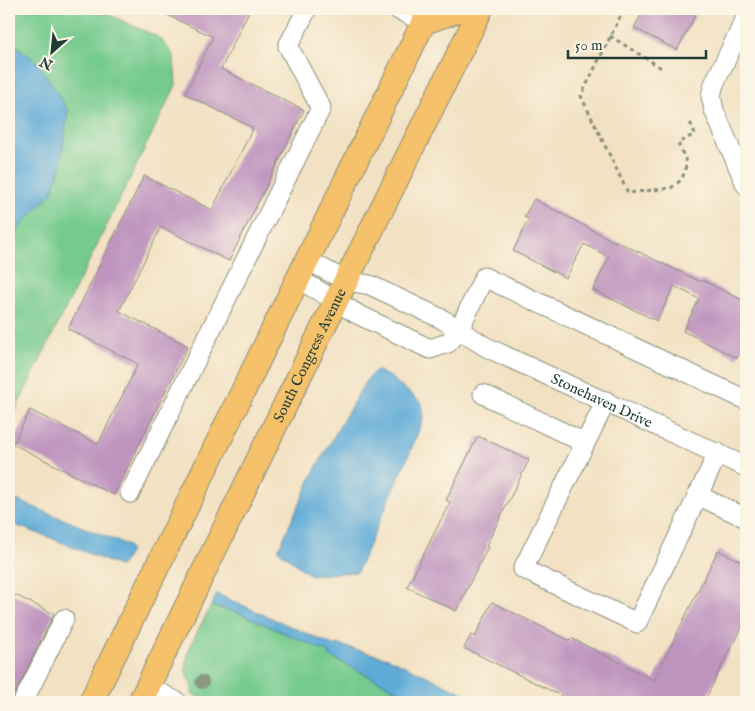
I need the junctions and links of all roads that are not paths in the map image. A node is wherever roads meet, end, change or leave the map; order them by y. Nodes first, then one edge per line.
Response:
1 (397, 9) edge
2 (462, 9) edge
3 (481, 9) edge
4 (300, 11) edge
5 (427, 15) edge
6 (746, 18) edge
7 (746, 186) edge
8 (302, 270) junction
9 (341, 291) junction
10 (459, 330) junction
11 (483, 394) dead end
12 (746, 400) edge
13 (606, 401) junction
14 (585, 443) junction
15 (718, 454) junction
16 (746, 467) edge
17 (130, 493) dead end
18 (697, 495) junction
19 (746, 518) edge
20 (64, 619) dead end
21 (143, 694) edge
22 (22, 702) edge
23 (91, 702) edge
24 (177, 702) edge

1 - 5 street
2 - 5 main road
3 - 9 main road, South Congress Avenue
4 - 17 street
5 - 8 main road
6 - 7 street
8 - 9 street, Stonehaven Drive
8 - 23 main road
9 - 10 street, Stonehaven Drive
9 - 10 street, Stonehaven Drive
9 - 21 main road, South Congress Avenue
10 - 12 street
10 - 13 street, Stonehaven Drive
11 - 14 street
13 - 14 street
13 - 15 street, Stonehaven Drive
14 - 18 street
15 - 16 street, Stonehaven Drive
15 - 18 street
18 - 19 street
20 - 22 street
21 - 24 street

